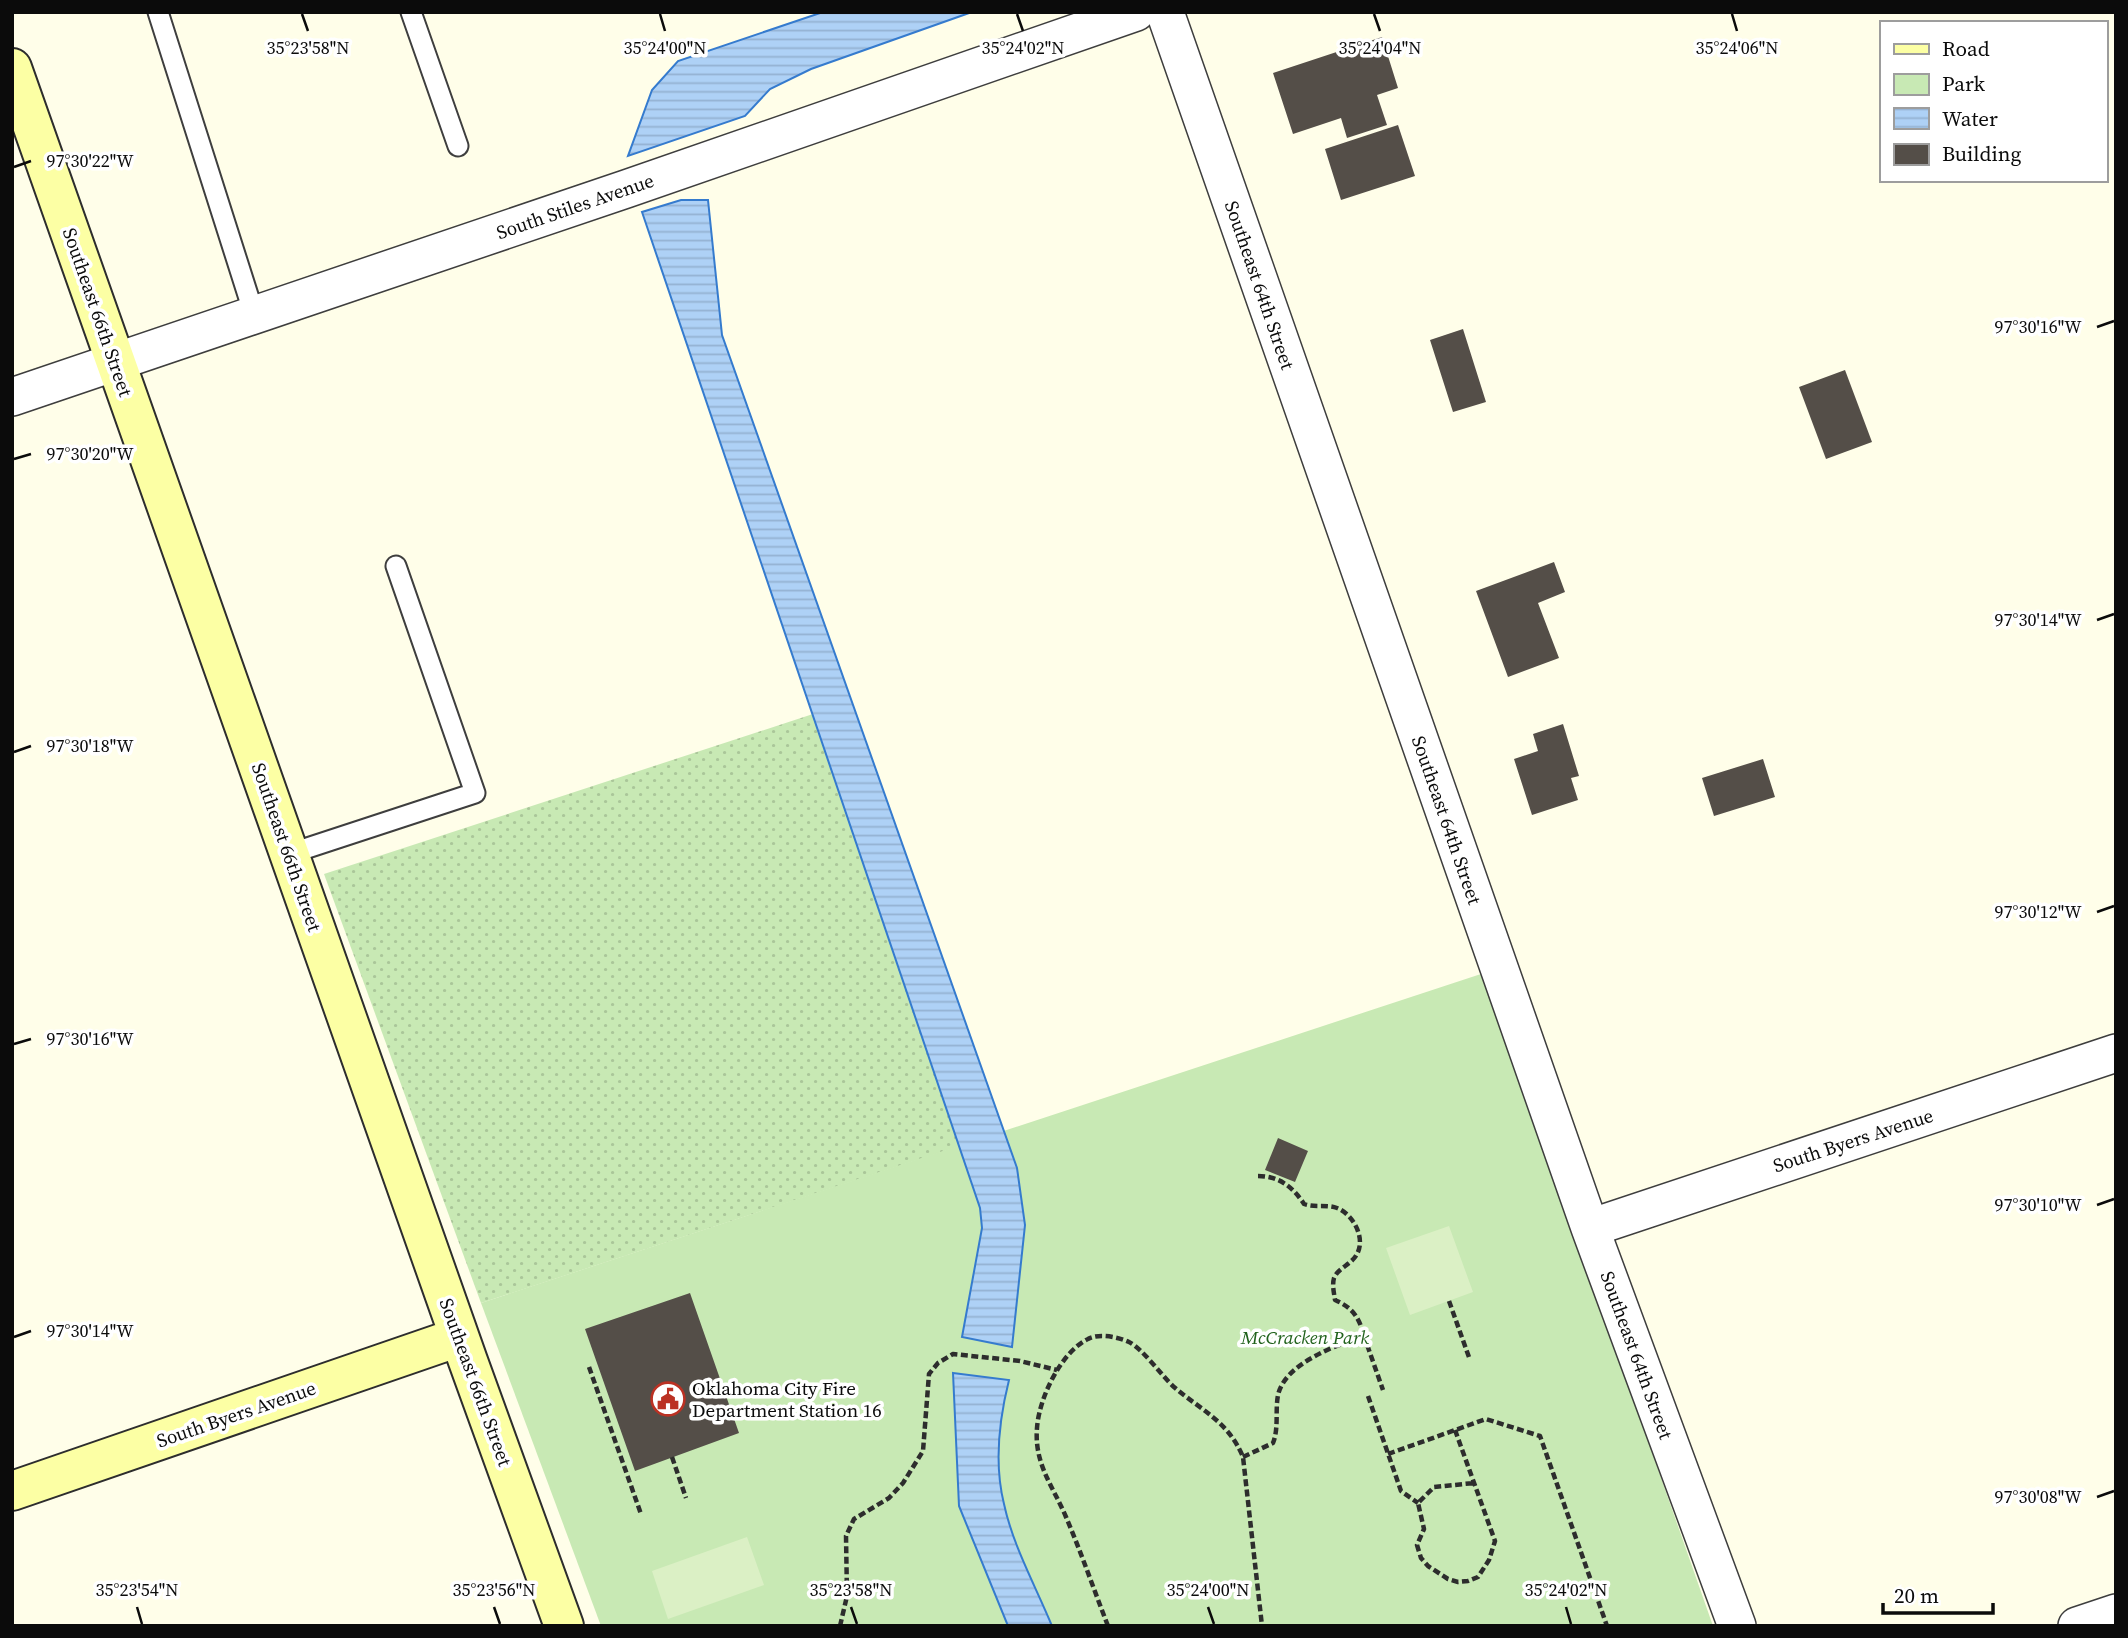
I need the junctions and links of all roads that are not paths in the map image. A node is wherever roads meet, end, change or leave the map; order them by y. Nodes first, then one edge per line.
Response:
1 (158, 12) edge
2 (411, 12) edge
3 (1136, 12) edge
4 (1165, 12) edge
5 (12, 68) edge
6 (23, 134) edge
7 (458, 146) dead end
8 (254, 314) junction
9 (115, 360) junction
10 (12, 397) edge
11 (396, 566) dead end
12 (289, 854) junction
13 (2116, 1053) edge
14 (1590, 1228) junction
15 (459, 1337) junction
16 (12, 1491) edge
17 (2116, 1613) edge
18 (564, 1626) edge
19 (1737, 1626) edge
20 (2077, 1626) edge

1 - 8 lane
2 - 7 lane
3 - 8 street, South Stiles Avenue
4 - 14 street, Southeast 64th Street
5 - 6 street, Southeast 66th Street
6 - 9 street, Southeast 66th Street
8 - 9 street, South Stiles Avenue
9 - 10 street, South Stiles Avenue
9 - 12 street, Southeast 66th Street
11 - 12 lane
12 - 15 street, Southeast 66th Street
13 - 14 street, South Byers Avenue
14 - 19 street, Southeast 64th Street
15 - 16 street, South Byers Avenue
15 - 18 street, Southeast 66th Street
17 - 20 street

